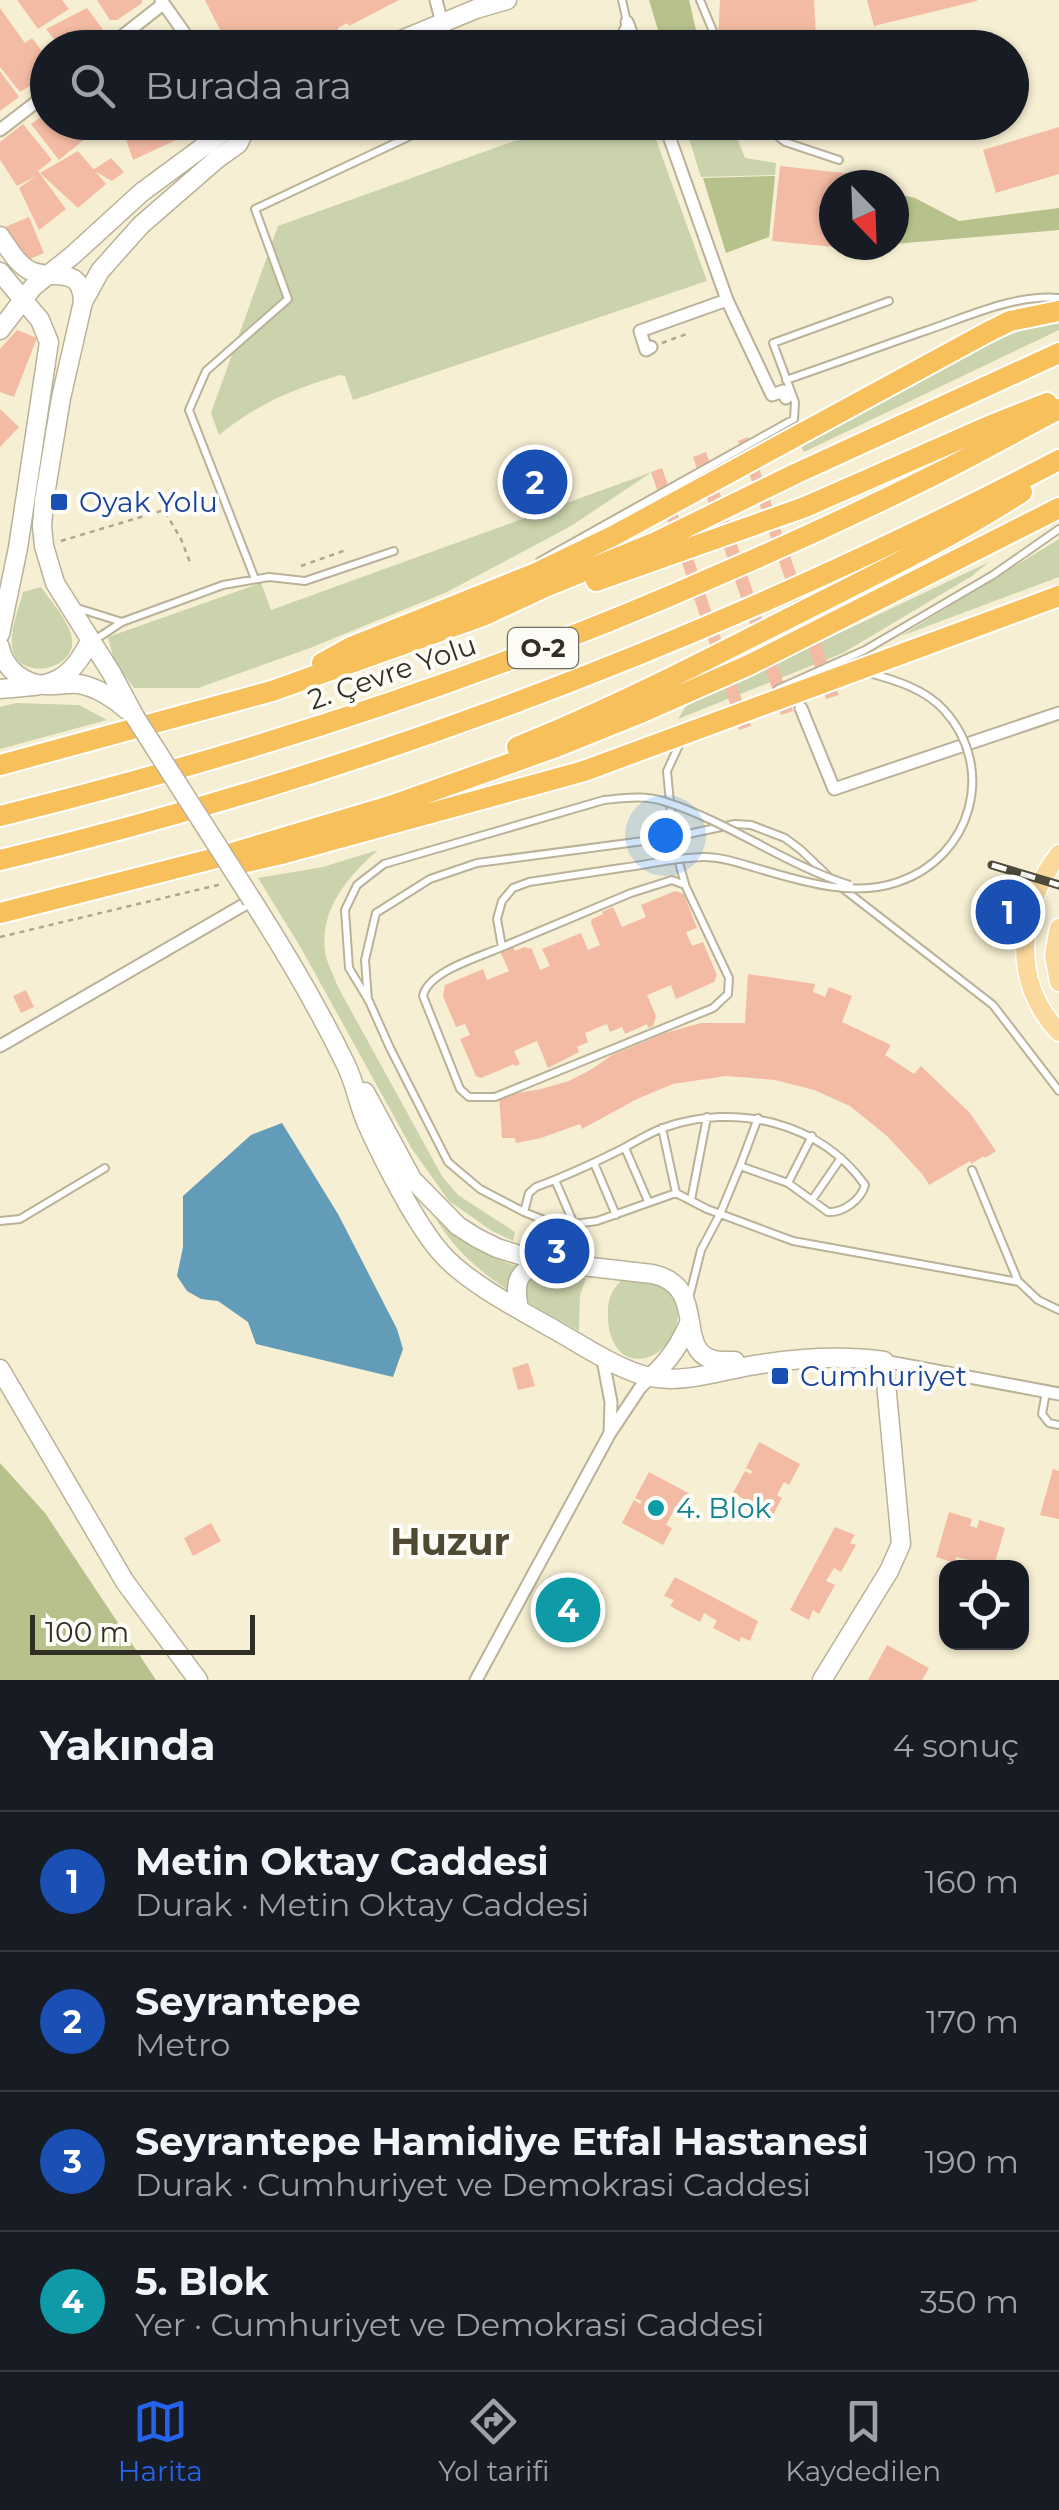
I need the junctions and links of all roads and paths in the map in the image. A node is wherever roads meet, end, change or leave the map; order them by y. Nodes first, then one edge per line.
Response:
1 (436, 0) edge
2 (507, 0) edge
3 (622, 0) edge
4 (700, 0) edge
5 (162, 2) edge
6 (472, 4) edge
7 (627, 22) junction
8 (442, 23) junction
9 (129, 30) edge
10 (182, 30) edge
11 (425, 30) edge
12 (623, 30) edge
13 (630, 30) edge
14 (712, 30) edge
15 (30, 108) edge
16 (0, 130) edge
17 (212, 140) edge
18 (240, 140) edge
19 (398, 140) edge
20 (670, 140) edge
21 (782, 140) edge
22 (840, 160) dead end
23 (0, 236) edge
24 (0, 272) edge
25 (48, 274) junction
26 (1059, 298) edge
27 (727, 300) junction
28 (889, 300) dead end
29 (23, 302) junction
30 (83, 302) junction
31 (1051, 304) edge
32 (0, 330) edge
33 (689, 333) dead end
34 (651, 347) joint
35 (1059, 353) edge
36 (786, 380) junction
37 (786, 398) dead end
38 (1059, 400) edge
39 (1059, 409) edge
40 (1059, 461) edge
41 (1059, 508) edge
42 (1059, 528) edge
43 (44, 546) junction
44 (346, 550) dead end
45 (394, 551) dead end
46 (191, 565) dead end
47 (300, 566) dead end
48 (255, 579) junction
49 (506, 585) junction
50 (1059, 596) edge
51 (70, 606) junction
52 (485, 615) junction
53 (122, 622) junction
54 (0, 634) edge
55 (90, 642) junction
56 (0, 647) edge
57 (858, 670) junction
58 (42, 686) junction
59 (0, 689) edge
60 (272, 691) junction
61 (800, 708) dead end
62 (1059, 713) edge
63 (135, 717) junction
64 (0, 765) edge
65 (0, 816) edge
66 (330, 822) junction
67 (674, 838) junction
68 (1059, 854) edge
69 (0, 860) edge
70 (166, 871) junction
71 (239, 880) junction
72 (685, 885) junction
73 (861, 888) junction
74 (252, 900) junction
75 (0, 914) edge
76 (1059, 928) edge
77 (0, 937) edge
78 (502, 947) junction
79 (1059, 982) edge
80 (368, 1001) junction
81 (1059, 1032) edge
82 (0, 1046) edge
83 (347, 1067) junction
84 (1059, 1091) edge
85 (707, 1117) junction
86 (758, 1118) junction
87 (662, 1128) junction
88 (812, 1136) junction
89 (625, 1148) junction
90 (841, 1158) junction
91 (594, 1163) junction
92 (740, 1166) junction
93 (105, 1168) dead end
94 (972, 1170) dead end
95 (555, 1180) junction
96 (788, 1183) junction
97 (676, 1192) junction
98 (690, 1200) junction
99 (812, 1200) junction
100 (648, 1201) junction
101 (524, 1212) junction
102 (720, 1214) junction
103 (616, 1215) junction
104 (0, 1221) edge
105 (574, 1224) junction
106 (539, 1261) junction
107 (1019, 1282) junction
108 (519, 1309) junction
109 (1059, 1310) edge
110 (689, 1312) junction
111 (602, 1356) junction
112 (884, 1361) junction
113 (756, 1364) junction
114 (0, 1368) edge
115 (651, 1377) junction
116 (1052, 1392) edge
117 (1059, 1426) edge
118 (610, 1433) junction
119 (198, 1680) edge
120 (476, 1680) edge
121 (822, 1680) edge

1 - 8 street
2 - 6 street
3 - 7 lane
4 - 14 lane
5 - 9 street
5 - 10 street
6 - 8 street
7 - 12 lane
7 - 13 street
8 - 11 street
15 - 16 street
17 - 25 street
18 - 30 street
19 - 48 lane
20 - 27 street
21 - 22 lane
23 - 25 street
24 - 29 street
25 - 29 street
25 - 30 street
26 - 31 lane
27 - 34 street
27 - 37 street
28 - 36 lane
29 - 32 street
29 - 54 street
30 - 43 street
31 - 36 lane
31 - 49 highway, bridge
33 - 34 path
35 - 52 highway
36 - 49 lane
38 - 52 highway
39 - 65 highway, 2. Çevre Yolu / O-2
40 - 66 highway
40 - 69 highway, O-2
41 - 66 highway
42 - 67 lane
43 - 46 path
43 - 51 street
44 - 47 path
45 - 48 lane
48 - 53 lane
49 - 60 highway
50 - 57 highway, bridge
51 - 53 lane
51 - 55 street
52 - 60 highway
53 - 55 lane
55 - 58 street
55 - 63 street
56 - 58 street
57 - 70 highway, bridge
57 - 73 lane, bridge
58 - 59 street
58 - 63 street
60 - 64 highway
61 - 62 street
63 - 71 street, bridge
66 - 70 highway
67 - 72 lane
67 - 80 lane
67 - 84 lane
68 - 81 main road
70 - 75 highway
71 - 74 street, bridge
71 - 77 path
72 - 78 lane
72 - 78 lane
73 - 78 lane, bridge
73 - 80 lane, bridge
74 - 82 street
74 - 83 street
76 - 79 main road
80 - 101 lane
83 - 106 street
83 - 108 street
85 - 86 lane
85 - 87 lane
85 - 98 lane
86 - 88 lane
86 - 92 lane
87 - 89 lane
87 - 97 lane
88 - 90 lane
88 - 96 lane
89 - 91 lane
89 - 100 lane
90 - 99 lane
90 - 99 lane
91 - 95 lane
91 - 103 lane
92 - 96 lane
92 - 102 lane
93 - 104 lane
94 - 107 lane
95 - 101 lane
95 - 105 lane
96 - 99 lane
97 - 98 lane
97 - 100 lane
98 - 102 lane
100 - 103 lane
101 - 105 lane
102 - 107 lane
102 - 110 lane
103 - 105 lane
106 - 108 street
106 - 110 street
107 - 109 lane
108 - 111 street
110 - 113 street
110 - 115 street
111 - 115 street
111 - 118 street
112 - 113 street
112 - 116 street
112 - 121 street
113 - 115 street
114 - 119 street
115 - 118 street
116 - 117 lane
118 - 120 street

